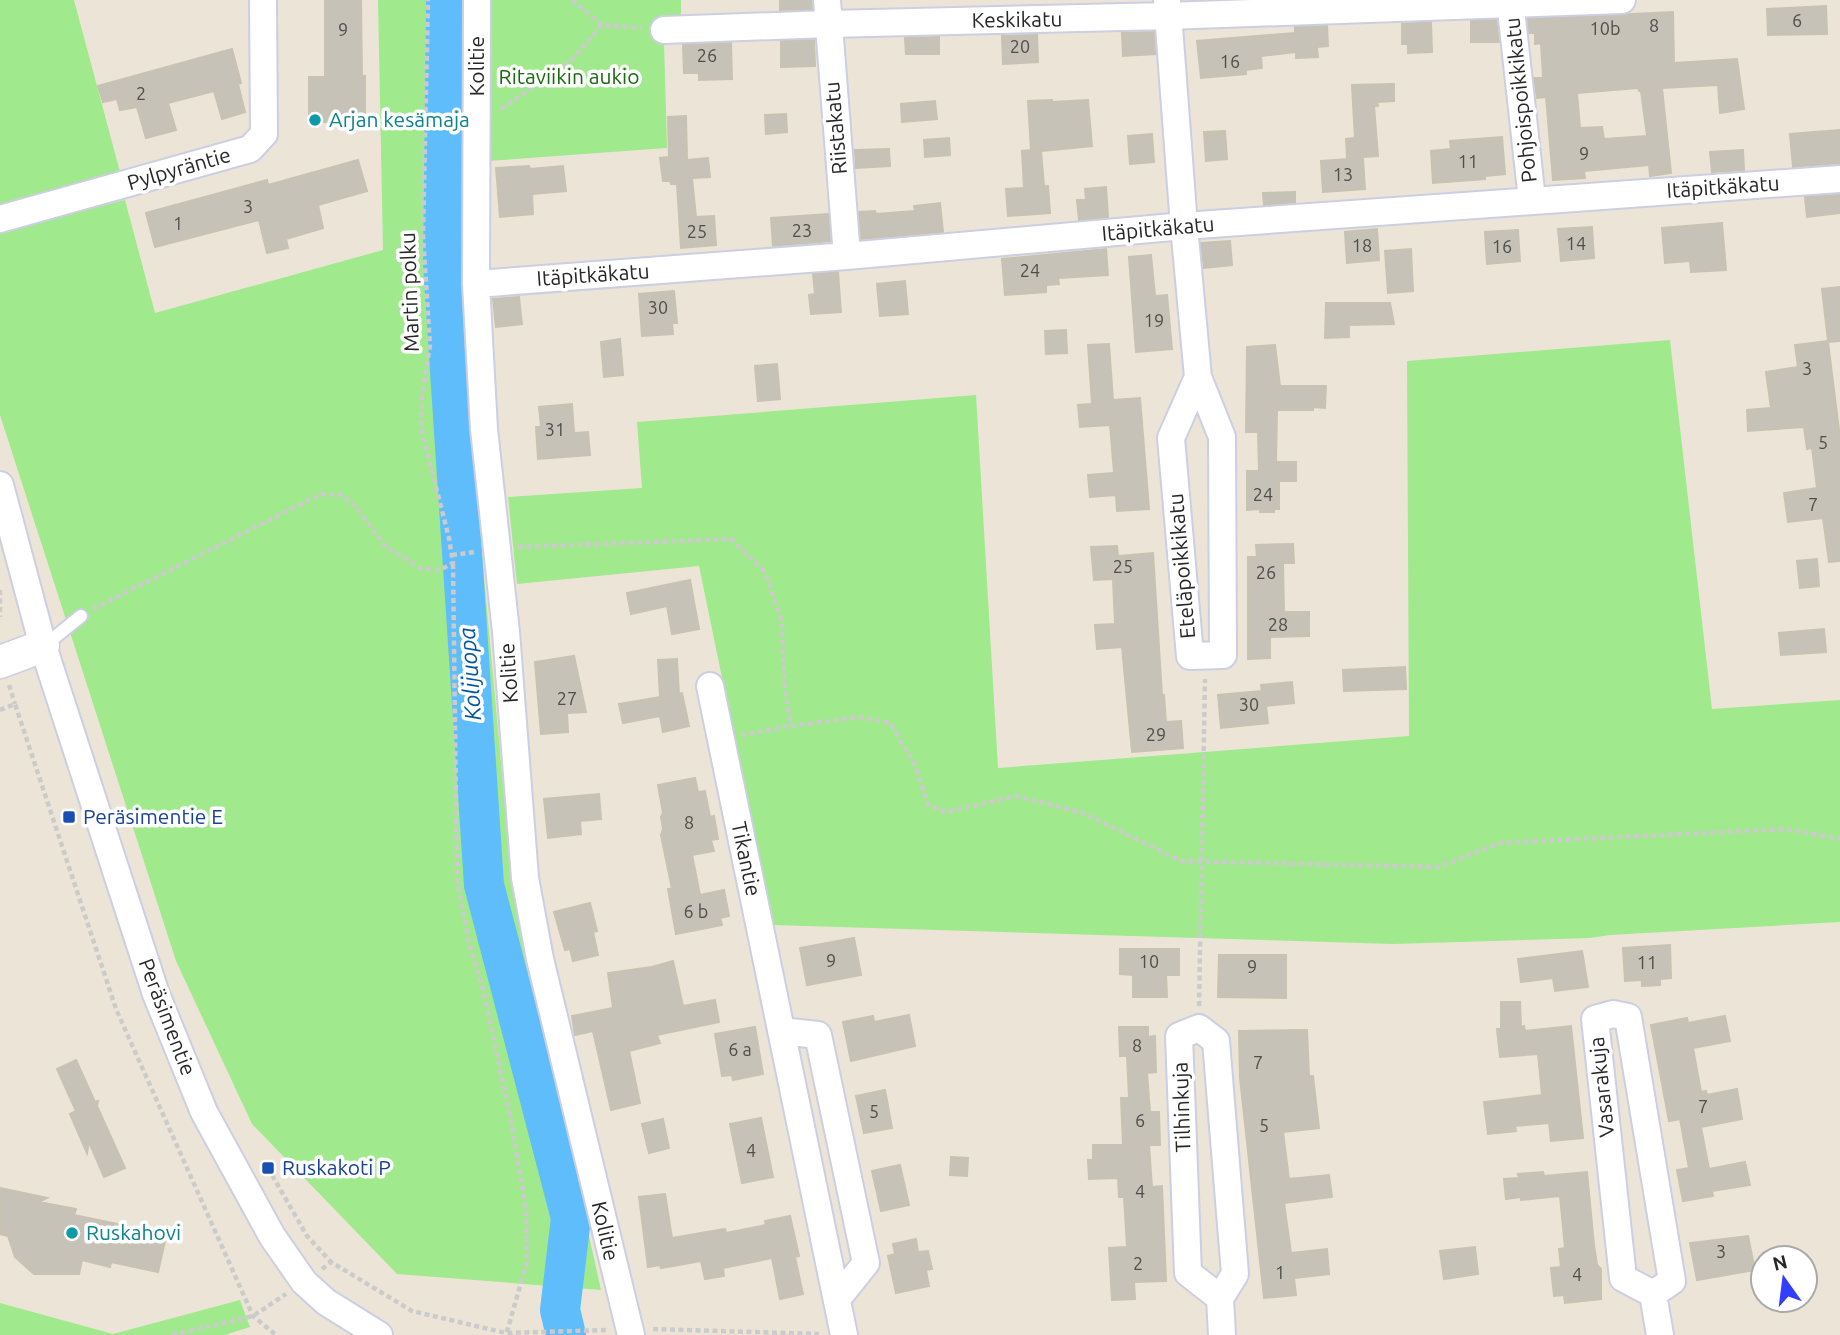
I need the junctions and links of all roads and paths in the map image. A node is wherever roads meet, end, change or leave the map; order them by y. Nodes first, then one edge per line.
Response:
1 (263, 0) edge
2 (428, 0) edge
3 (477, 0) edge
4 (572, 0) edge
5 (1622, 0) edge
6 (1510, 2) edge
7 (1167, 8) edge
8 (827, 12) edge
9 (602, 24) junction
10 (664, 30) joint
11 (476, 126) junction
12 (1840, 179) edge
13 (1532, 200) junction
14 (0, 219) edge
15 (1184, 226) junction
16 (847, 256) junction
17 (476, 284) junction
18 (1198, 377) junction
19 (0, 485) edge
20 (497, 548) junction
21 (453, 563) junction
22 (0, 590) edge
23 (81, 616) joint
24 (0, 617) edge
25 (43, 646) junction
26 (1205, 655) junction
27 (0, 662) edge
28 (710, 686) dead end
29 (0, 710) edge
30 (791, 726) junction
31 (721, 739) junction
32 (1840, 839) edge
33 (1202, 860) junction
34 (1199, 1028) junction
35 (781, 1031) junction
36 (268, 1168) dead end
37 (331, 1262) dead end
38 (1653, 1294) junction
39 (1220, 1297) junction
40 (838, 1298) junction
41 (630, 1332) edge
42 (506, 1334) edge
43 (276, 1335) edge
44 (379, 1335) edge
45 (844, 1335) edge
46 (1222, 1335) edge
47 (1660, 1335) edge

1 - 14 street, Pylpyräntie
2 - 21 path, Martin polku
3 - 11 street, Kolitie
4 - 9 path
5 - 6 street, Keskikatu
6 - 7 street, Keskikatu
6 - 13 street, Pohjoispoikkikatu
7 - 8 street, Keskikatu
7 - 15 street, Eteläpoikkikatu
8 - 10 street, Keskikatu
8 - 16 street, Riistakatu
9 - 10 path
9 - 11 path
11 - 17 street, Kolitie
12 - 13 street, Itäpitkäkatu
13 - 15 street, Itäpitkäkatu
15 - 16 street, Itäpitkäkatu
15 - 18 street, Eteläpoikkikatu
16 - 17 street, Itäpitkäkatu
17 - 20 street, Kolitie
18 - 26 street, Eteläpoikkikatu
18 - 26 street, Eteläpoikkikatu
19 - 25 street, Peräsimentie
20 - 30 path
20 - 41 street, Kolitie
21 - 23 path
21 - 42 path, Martin polku
22 - 24 path
23 - 25 lane
25 - 27 street
25 - 44 street, Peräsimentie
26 - 33 path
28 - 31 street, Tikantie
29 - 43 path
30 - 31 path
30 - 33 path
31 - 35 street, Tikantie
32 - 33 path
33 - 34 path
34 - 39 street, Tilhinkuja
34 - 39 street, Tilhinkuja
35 - 40 street, Tikantie
35 - 40 street
36 - 37 path
38 - 38 street, Vasarakuja
38 - 47 street
39 - 46 street, Tilhinkuja
40 - 45 street, Tikantie
41 - 42 path
41 - 45 path

